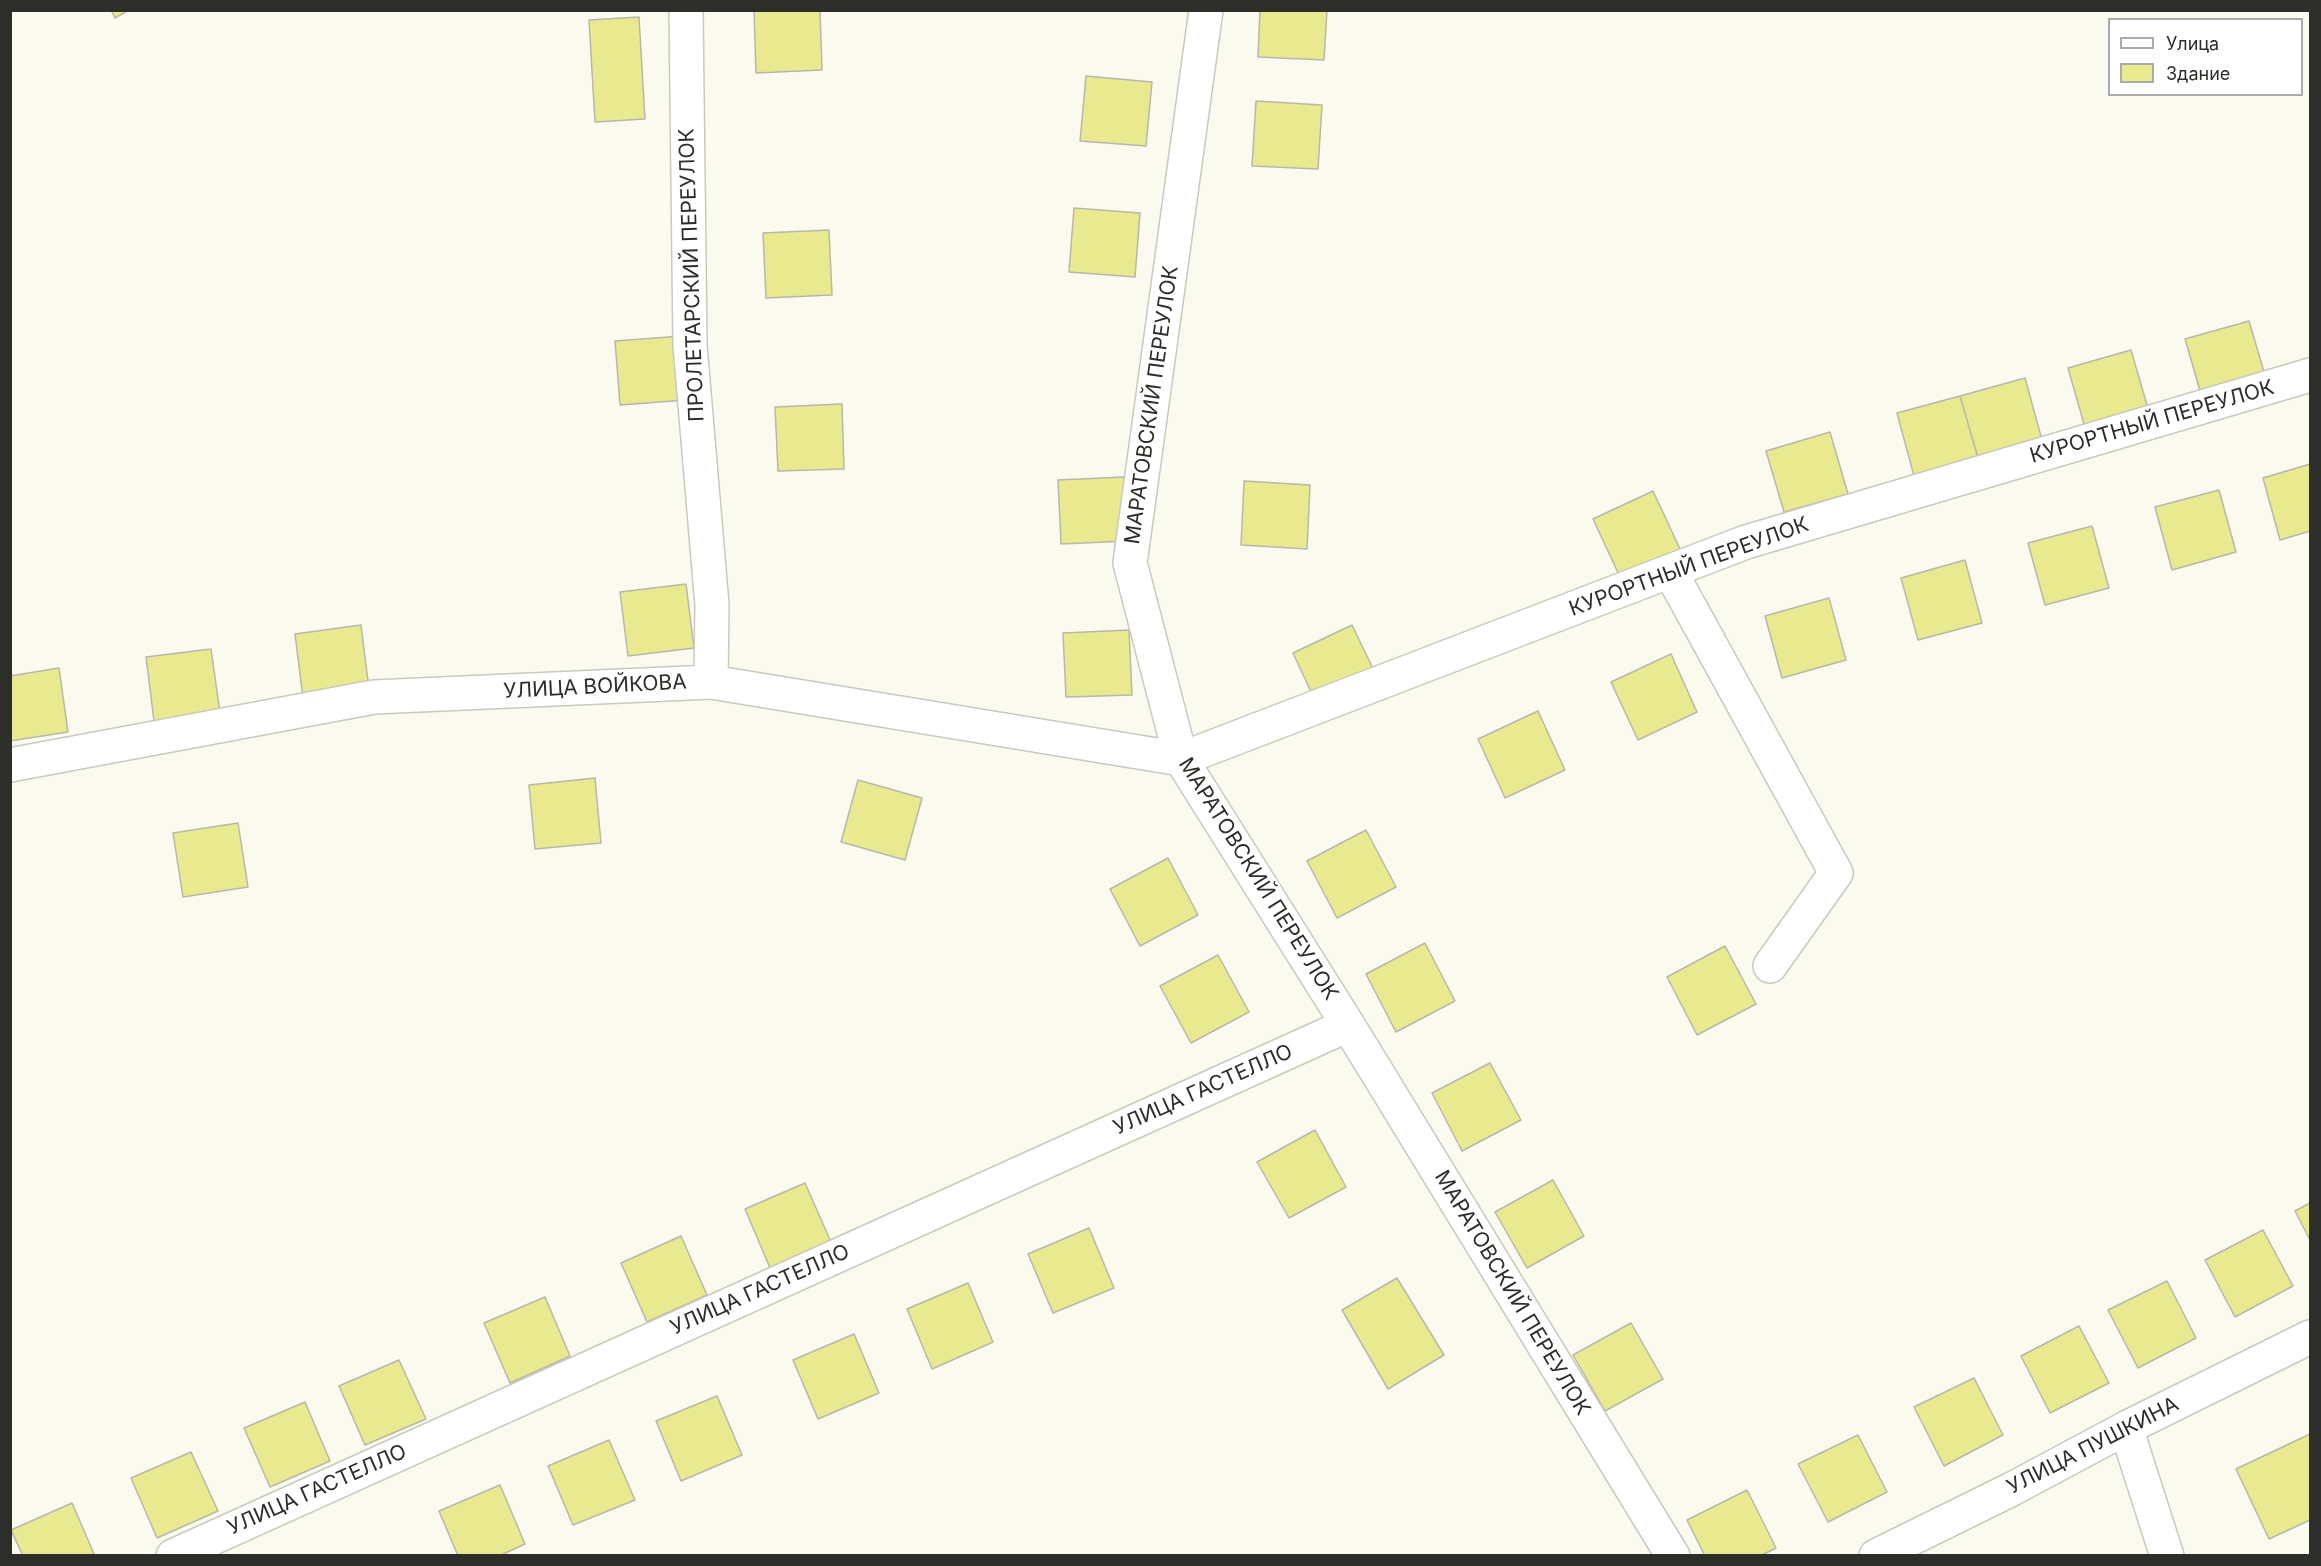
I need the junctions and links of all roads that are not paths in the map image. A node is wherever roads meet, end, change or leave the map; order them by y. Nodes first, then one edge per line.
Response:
1 (686, 10) edge
2 (1206, 10) edge
3 (2310, 375) edge
4 (1670, 571) junction
5 (711, 682) junction
6 (1180, 759) junction
7 (10, 765) edge
8 (1770, 966) dead end
9 (1348, 1025) junction
10 (2310, 1337) edge
11 (2126, 1428) junction
12 (172, 1556) edge
13 (1673, 1556) edge
14 (1876, 1556) edge
15 (2167, 1556) edge

1 - 5 street, ПРОЛЕТАРСКИЙ ПЕРЕУЛОК
2 - 6 street, МАРАТОВСКИЙ ПЕРЕУЛОК
3 - 4 street, КУРОРТНЫЙ ПЕРЕУЛОК
4 - 6 street, КУРОРТНЫЙ ПЕРЕУЛОК
4 - 8 street
5 - 6 street, УЛИЦА ВОЙКОВА
5 - 7 street, УЛИЦА ВОЙКОВА
6 - 9 street, МАРАТОВСКИЙ ПЕРЕУЛОК
9 - 12 street, УЛИЦА ГАСТЕЛЛО
9 - 13 street, МАРАТОВСКИЙ ПЕРЕУЛОК
10 - 11 street, УЛИЦА ПУШКИНА
11 - 14 street, УЛИЦА ПУШКИНА
11 - 15 street

